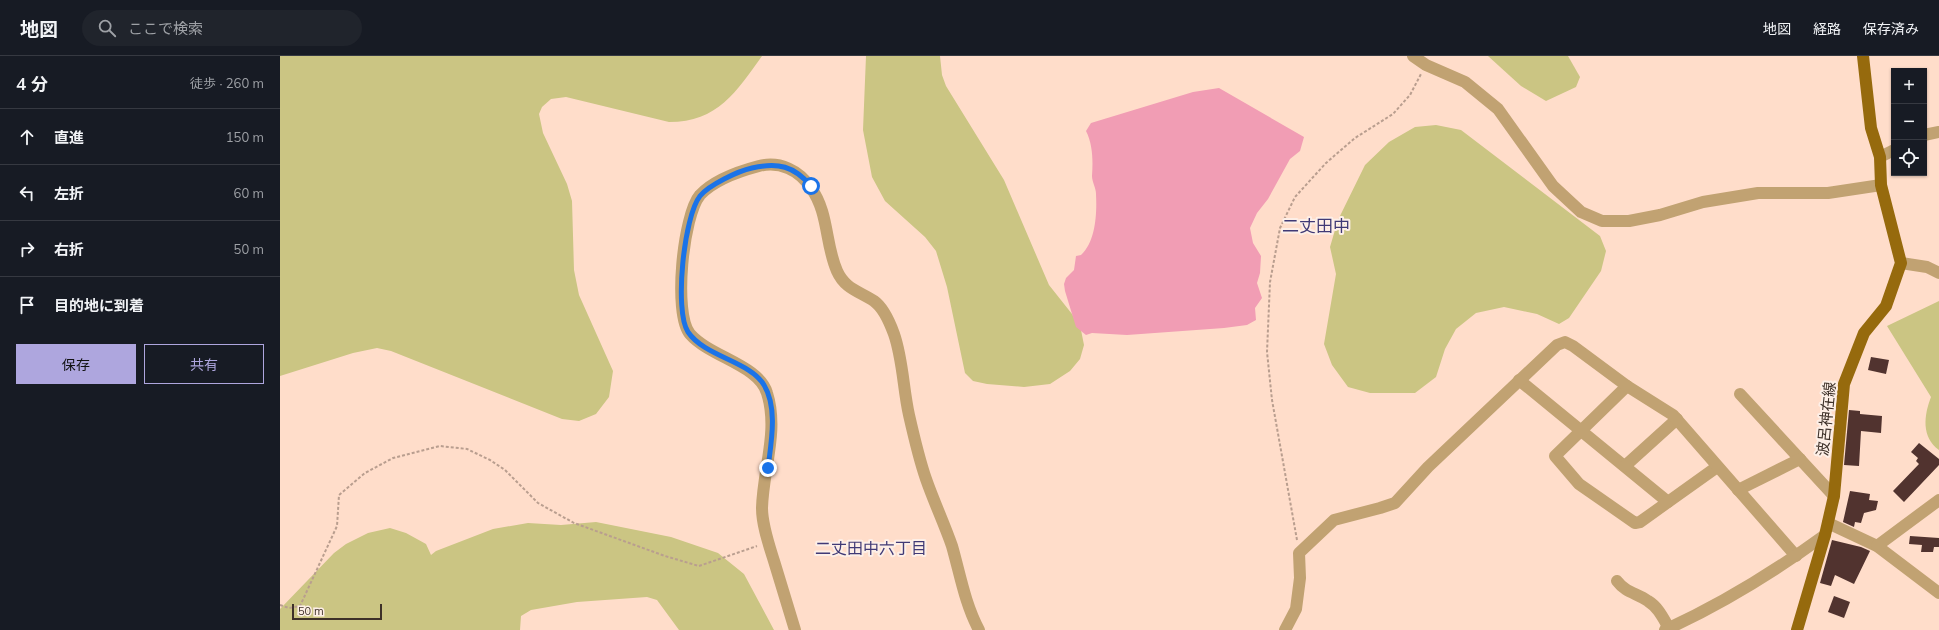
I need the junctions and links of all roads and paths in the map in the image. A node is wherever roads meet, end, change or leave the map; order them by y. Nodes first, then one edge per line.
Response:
1 (1412, 56) edge
2 (1863, 56) edge
3 (1426, 65) junction
4 (1939, 132) edge
5 (1927, 134) edge
6 (1891, 152) edge
7 (1880, 157) junction
8 (1881, 185) junction
9 (1901, 263) junction
10 (1939, 274) edge
11 (1520, 380) junction
12 (1627, 386) junction
13 (1740, 394) dead end
14 (1677, 419) junction
15 (1581, 430) junction
16 (1800, 459) junction
17 (1625, 466) junction
18 (1717, 467) junction
19 (1738, 490) junction
20 (1834, 496) junction
21 (1939, 500) edge
22 (1668, 502) junction
23 (1828, 523) junction
24 (1825, 536) junction
25 (768, 542) junction
26 (1877, 546) junction
27 (1299, 553) junction
28 (1796, 556) junction
29 (1617, 581) dead end
30 (1939, 592) edge
31 (280, 605) edge
32 (1667, 629) edge
33 (795, 630) edge
34 (979, 630) edge
35 (1285, 630) edge
36 (1797, 630) edge

1 - 3 street
2 - 7 main road
3 - 8 street
3 - 27 path
4 - 5 street
6 - 7 street
7 - 8 main road
8 - 9 main road
9 - 10 street
9 - 20 main road, 波呂神在線
11 - 12 street
11 - 15 street
11 - 27 street
12 - 14 street
12 - 15 street
13 - 16 street
14 - 17 street
14 - 18 street
15 - 17 street
15 - 22 street
16 - 19 street
16 - 20 street
17 - 22 street
18 - 19 street
18 - 22 street
19 - 28 street
20 - 23 main road, 波呂神在線
21 - 26 street
23 - 24 main road, 波呂神在線
23 - 26 street
24 - 28 street
24 - 36 main road, 波呂神在線
25 - 31 path
25 - 33 street
25 - 34 street
26 - 30 street
27 - 35 street
28 - 32 street
29 - 32 street

